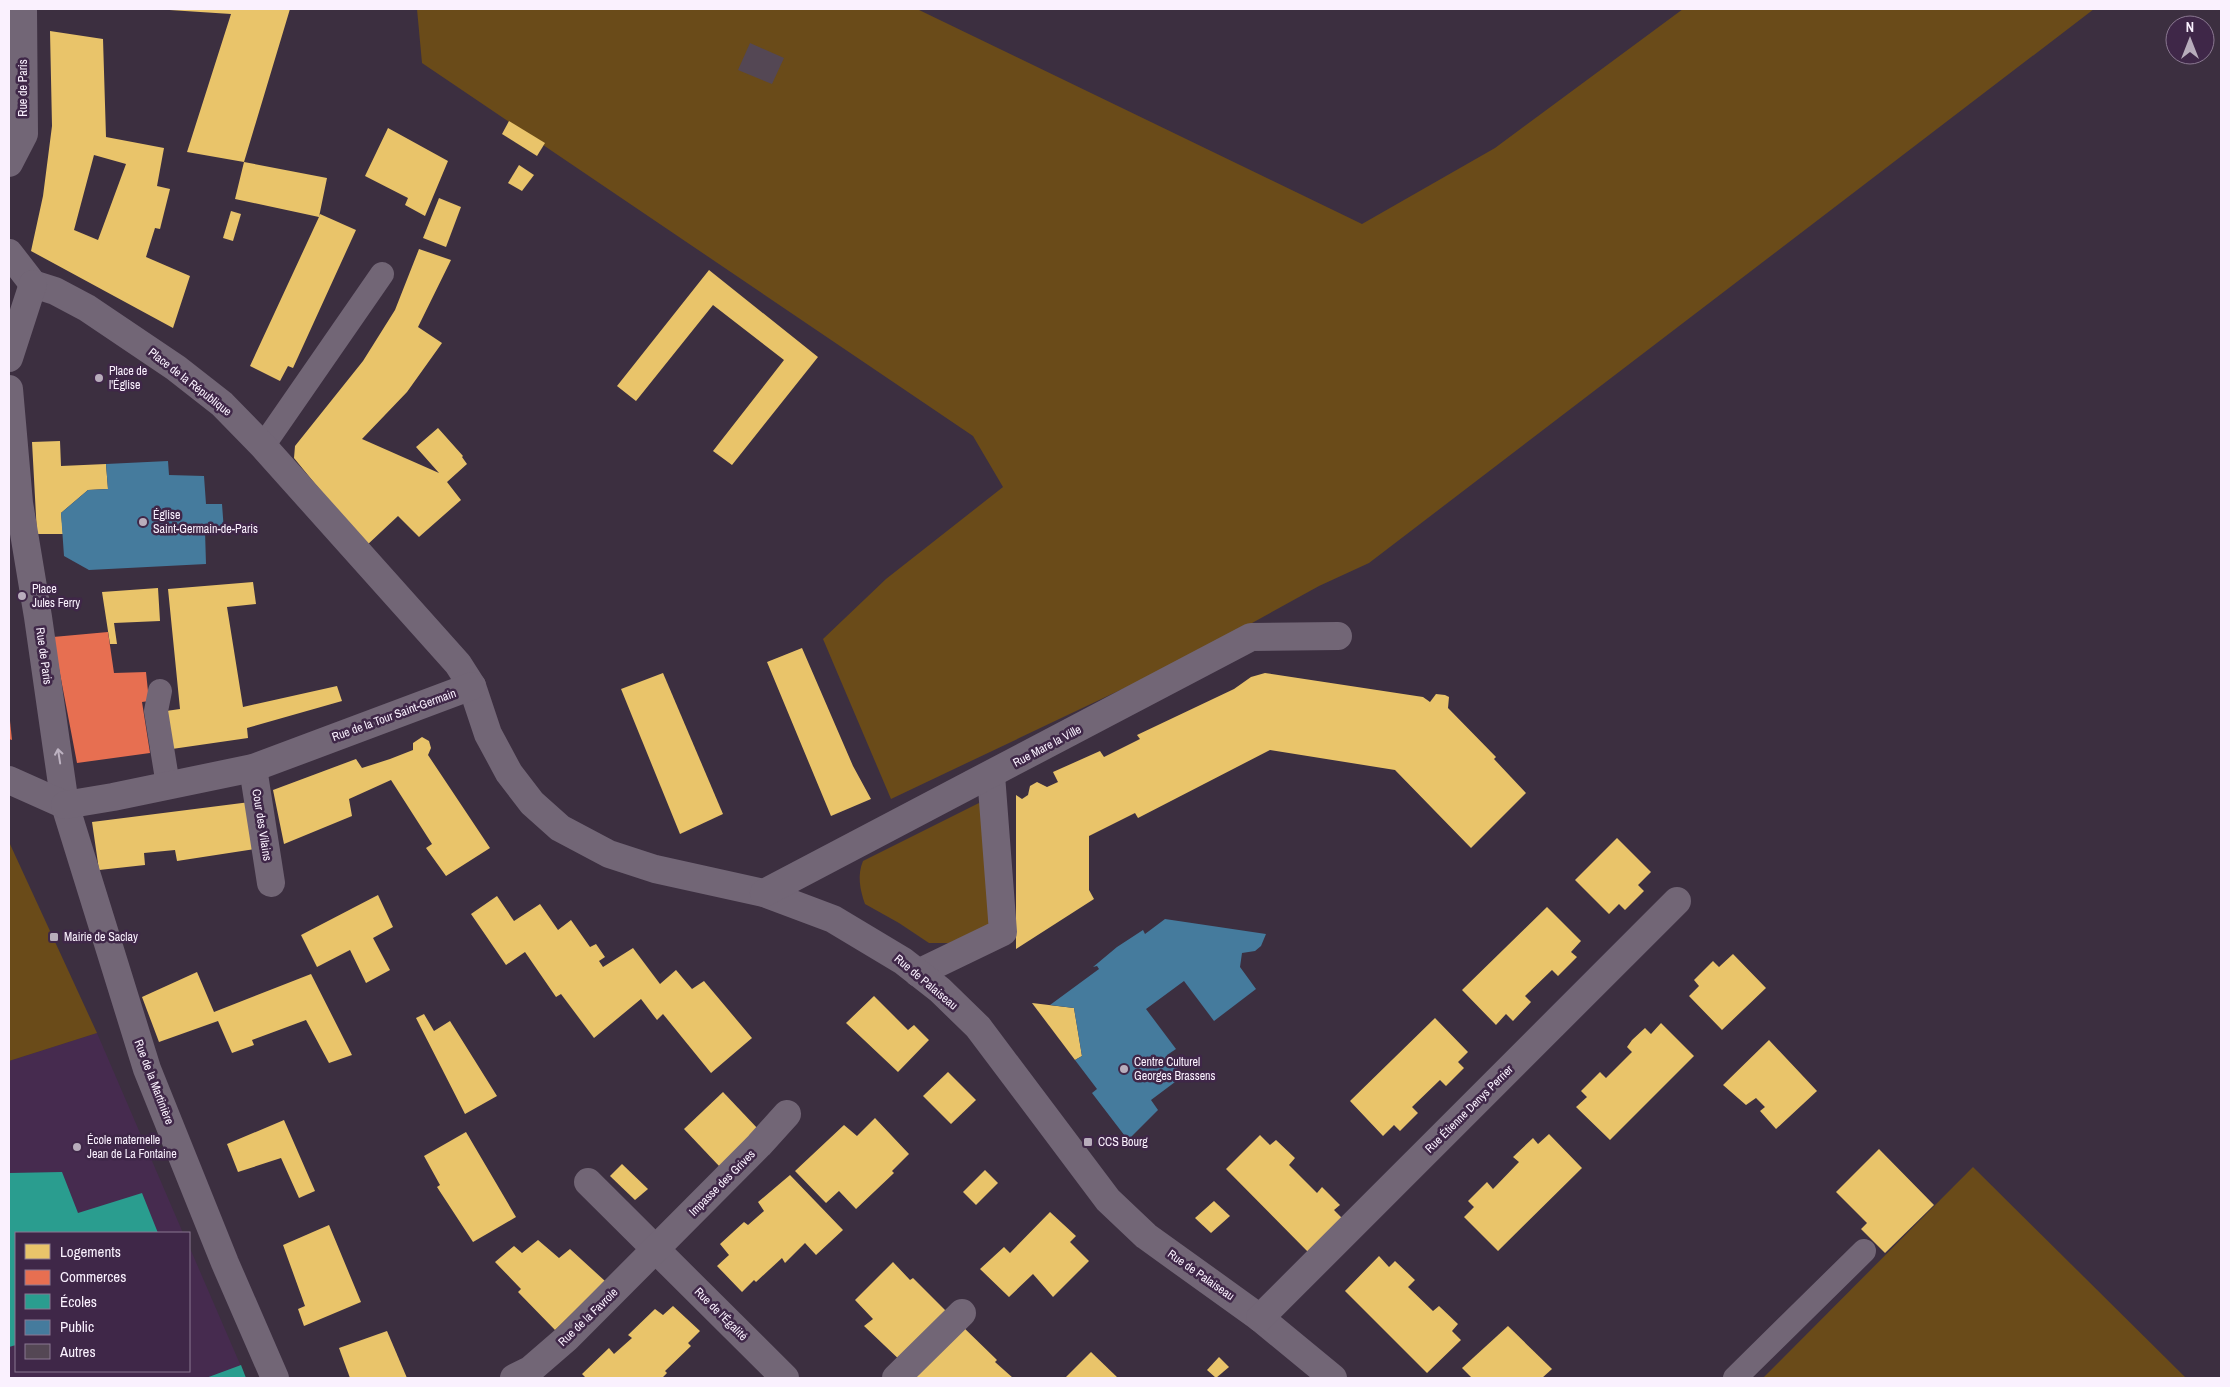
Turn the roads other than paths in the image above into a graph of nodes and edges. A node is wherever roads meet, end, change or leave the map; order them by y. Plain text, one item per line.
1 (23, 9) edge
2 (9, 163) edge
3 (9, 253) edge
4 (382, 274) dead end
5 (33, 284) junction
6 (9, 358) edge
7 (9, 389) edge
8 (264, 446) junction
9 (20, 576) edge
10 (1338, 636) dead end
11 (472, 686) junction
12 (160, 691) dead end
13 (252, 768) junction
14 (992, 775) junction
15 (9, 780) edge
16 (168, 785) junction
17 (65, 805) junction
18 (271, 883) dead end
19 (764, 893) junction
20 (1677, 901) dead end
21 (918, 973) junction
22 (787, 1114) dead end
23 (588, 1182) dead end
24 (656, 1250) junction
25 (1864, 1251) dead end
26 (962, 1313) dead end
27 (1260, 1318) junction
28 (275, 1378) edge
29 (514, 1378) edge
30 (785, 1378) edge
31 (896, 1378) edge
32 (1333, 1378) edge
33 (1734, 1378) edge

1 - 2 street, Rue de Paris
3 - 5 street
4 - 8 lane
5 - 6 street
5 - 8 street, Place de la République
7 - 9 street, Rue de Paris
8 - 11 street, Rue de la Tour Saint-Germain
17 -> 9 street, Rue de Paris
10 - 14 street, Rue Mare la Ville
11 - 13 street, Rue de la Tour Saint-Germain
11 - 19 street, Rue de Palaiseau
12 - 16 lane
13 - 16 street, Rue de la Tour Saint-Germain
13 - 18 street, Cour des Vilains
14 - 19 street, Rue Mare la Ville
14 - 21 street
15 - 17 street
16 - 17 street, Rue de la Tour Saint-Germain
17 - 28 street, Rue de la Martinière
19 - 21 street, Rue de Palaiseau
20 - 27 street, Rue Étienne Denys Perrier
21 - 27 street, Rue de Palaiseau
22 - 24 street, Impasse des Grives
23 - 24 street, Rue de l'Égalité
24 - 29 street, Rue de la Favrole
24 - 30 street, Rue de l'Égalité
25 - 33 lane
26 - 31 street
27 - 32 street, Rue de Palaiseau

